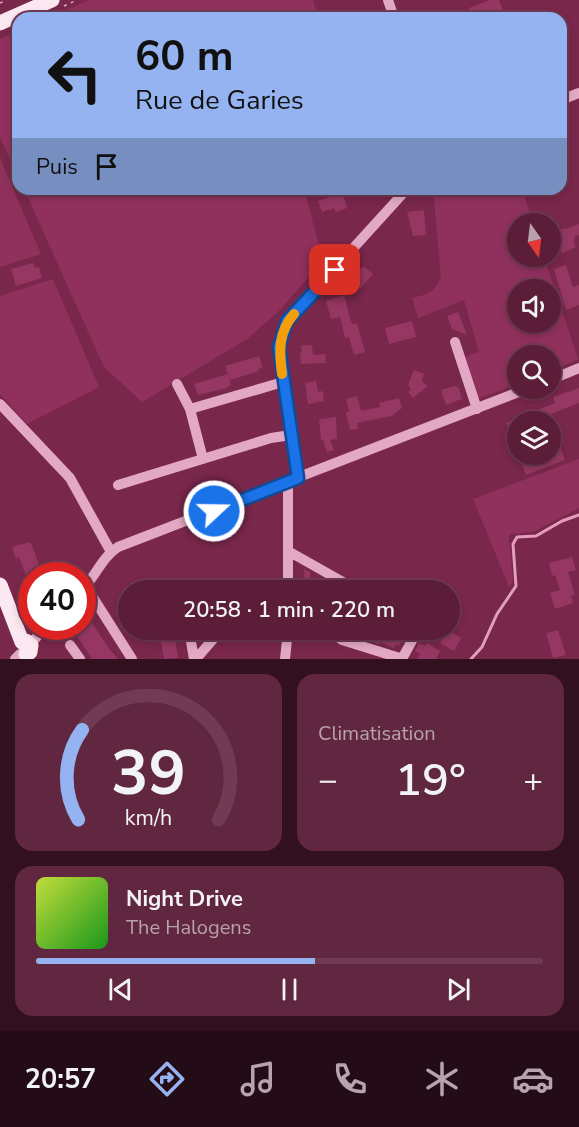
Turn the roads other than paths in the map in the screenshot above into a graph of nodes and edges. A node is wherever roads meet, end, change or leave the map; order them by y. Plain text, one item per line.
1 (29, 0) edge
2 (52, 0) edge
3 (25, 12) edge
4 (0, 13) edge
5 (402, 195) edge
6 (455, 342) dead end
7 (579, 368) edge
8 (561, 375) edge
9 (283, 382) junction
10 (177, 384) dead end
11 (507, 397) edge
12 (0, 404) edge
13 (189, 409) junction
14 (477, 409) junction
15 (291, 435) junction
16 (203, 459) junction
17 (293, 481) junction
18 (117, 484) dead end
19 (288, 551) junction
20 (111, 552) junction
21 (96, 572) edge
22 (288, 580) edge
23 (339, 580) edge
24 (0, 585) edge
25 (96, 602) edge
26 (35, 640) edge
27 (191, 640) edge
28 (212, 640) edge
29 (287, 640) edge
30 (342, 640) edge
31 (412, 640) edge
32 (70, 645) dead end
33 (24, 652) edge
34 (80, 659) edge
35 (132, 659) edge
36 (195, 659) edge
37 (285, 659) edge
38 (402, 659) edge

1 - 4 main road
2 - 3 main road
5 - 9 street
6 - 14 street
7 - 8 street
9 - 13 street
9 - 15 street
10 - 13 street
11 - 14 street
12 - 20 street
13 - 16 street
14 - 17 street
15 - 16 street
15 - 17 street
16 - 18 street
17 - 19 street
17 - 20 street
19 - 22 street
19 - 23 street
20 - 21 street
24 - 33 main road
25 - 35 street
26 - 33 street
27 - 36 street
28 - 36 street
29 - 37 street
30 - 38 street
31 - 38 street
32 - 34 street

